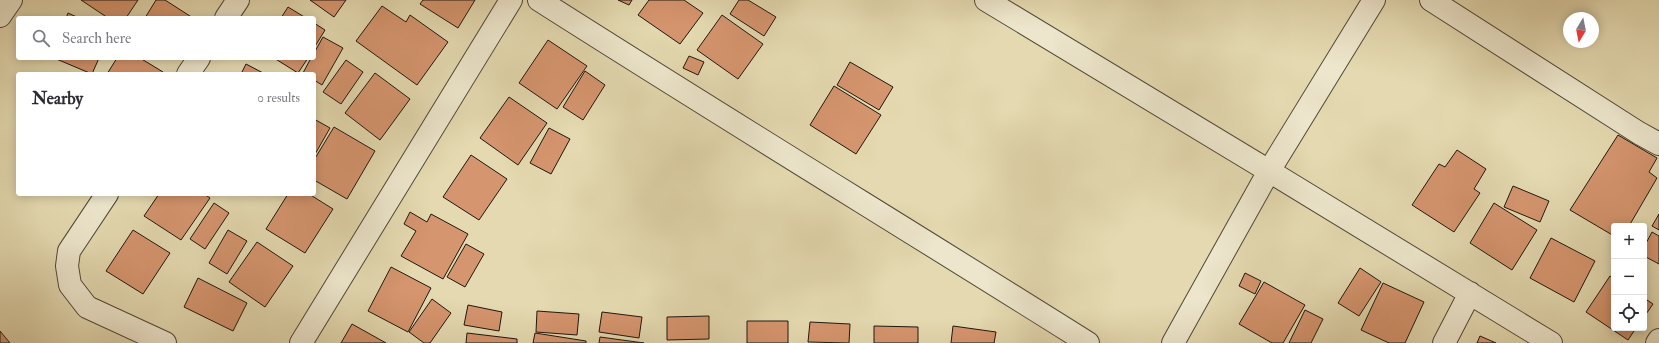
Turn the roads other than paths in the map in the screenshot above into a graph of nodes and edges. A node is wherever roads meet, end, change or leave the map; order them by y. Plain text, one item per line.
1 (11, 0) edge
2 (238, 0) edge
3 (511, 0) edge
4 (539, 0) edge
5 (986, 0) edge
6 (1374, 0) edge
7 (1431, 0) edge
8 (0, 16) edge
9 (227, 16) edge
10 (198, 60) edge
11 (189, 72) edge
12 (1659, 144) edge
13 (1270, 171) junction
14 (106, 196) edge
15 (1470, 293) junction
16 (1659, 340) edge
17 (165, 343) edge
18 (301, 343) edge
19 (1088, 343) edge
20 (1173, 343) edge
21 (1444, 343) edge
22 (1551, 343) edge
23 (1657, 343) edge

1 - 8 street
2 - 9 street
3 - 18 street
4 - 19 street
5 - 13 street
6 - 13 street
7 - 12 street
10 - 11 street
13 - 15 street
13 - 20 street
14 - 17 street
15 - 21 street
15 - 22 street
16 - 23 street

